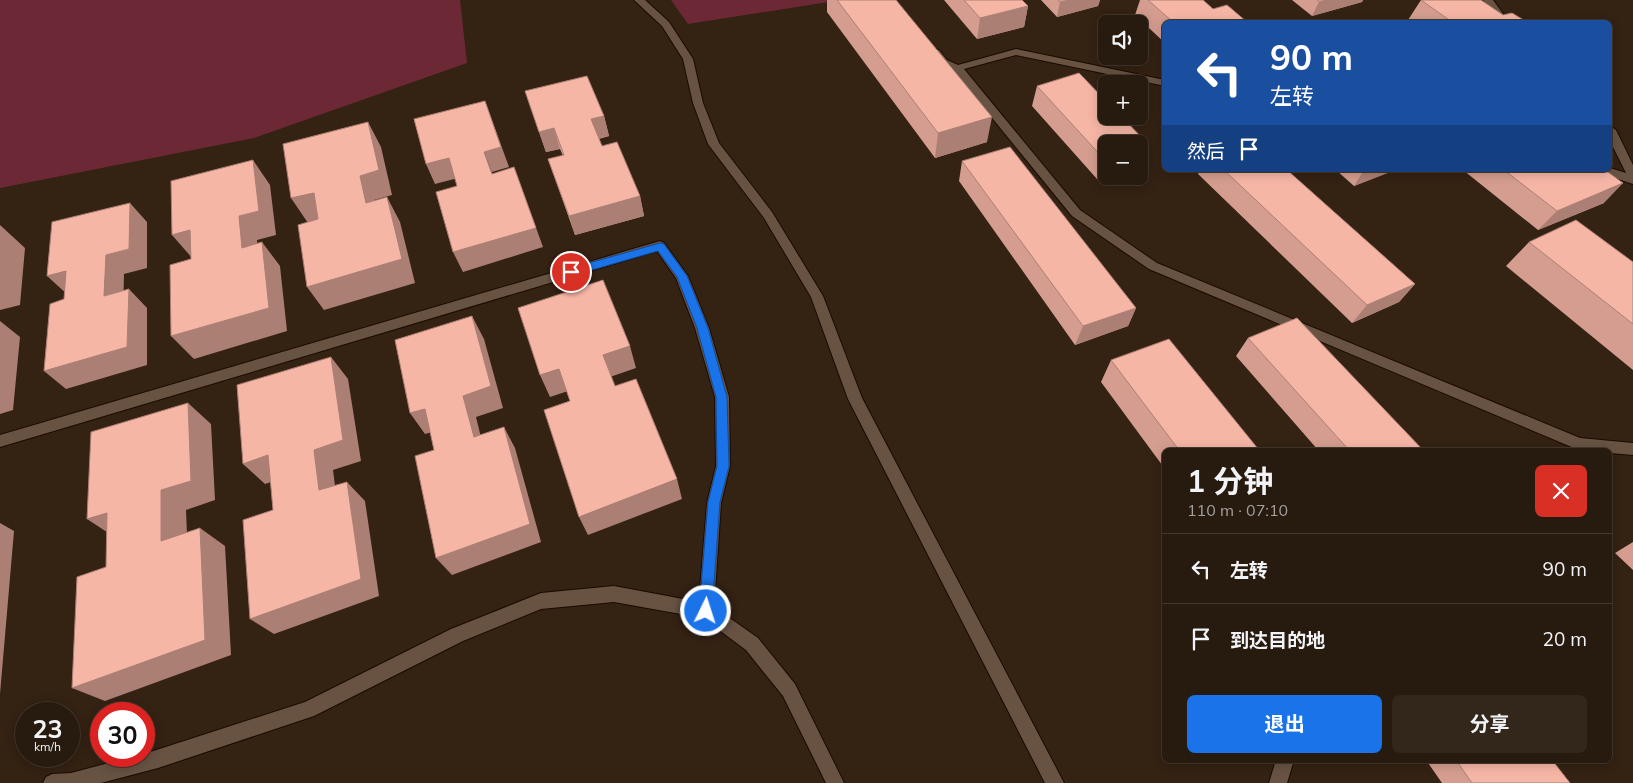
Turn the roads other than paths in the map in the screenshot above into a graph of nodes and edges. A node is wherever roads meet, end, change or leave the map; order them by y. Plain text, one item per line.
1 (639, 0) edge
2 (1488, 0) edge
3 (1503, 20) edge
4 (926, 42) edge
5 (957, 68) junction
6 (1162, 82) edge
7 (1612, 134) edge
8 (1610, 172) edge
9 (1633, 176) edge
10 (1633, 180) edge
11 (0, 441) edge
12 (1579, 447) edge
13 (1606, 448) edge
14 (1612, 448) edge
15 (1633, 449) edge
16 (706, 611) junction
17 (1284, 763) edge
18 (52, 783) edge
19 (835, 783) edge
20 (1055, 783) edge
21 (1278, 783) edge

1 - 20 street
2 - 3 street
4 - 5 street
5 - 6 street
5 - 12 street
7 - 9 street
8 - 10 street
11 - 16 street
12 - 13 street
14 - 15 street
16 - 18 street
16 - 19 street
17 - 21 street

